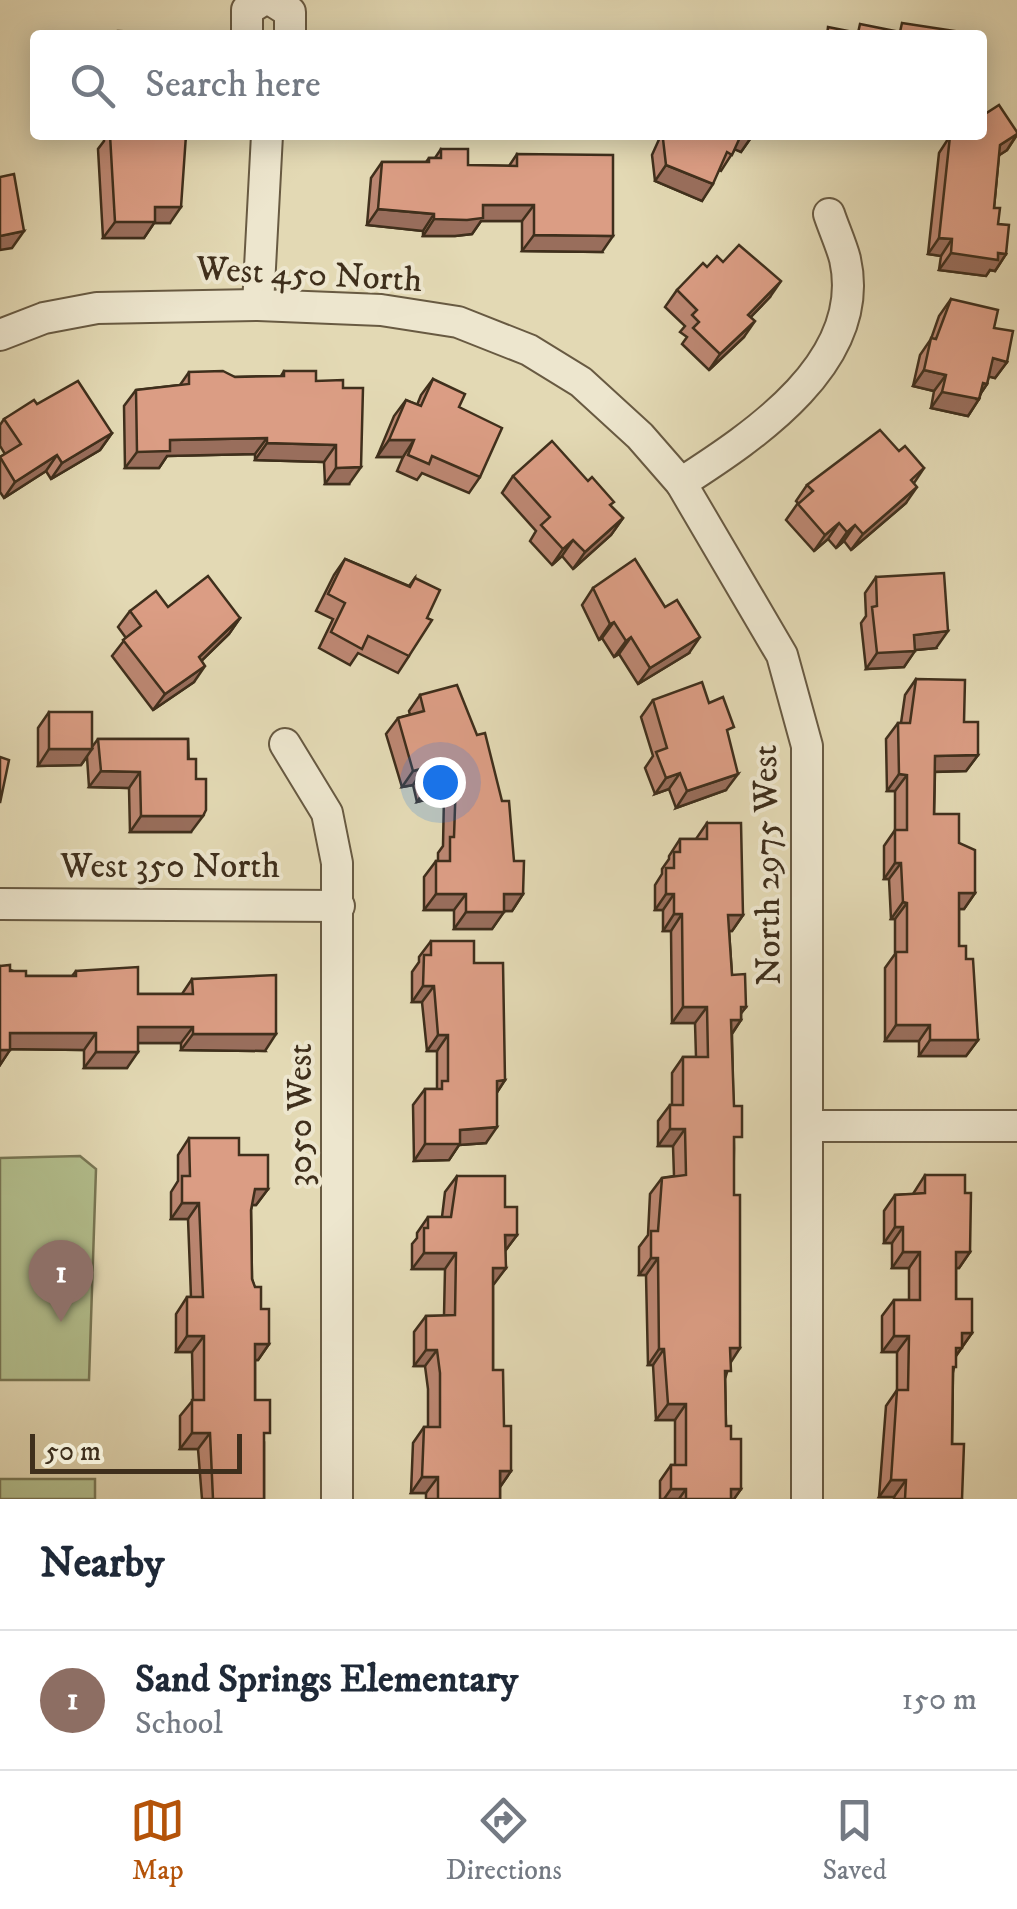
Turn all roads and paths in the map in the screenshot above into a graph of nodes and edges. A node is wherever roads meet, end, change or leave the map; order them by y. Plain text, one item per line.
1 (267, 0) edge
2 (247, 30) edge
3 (290, 30) edge
4 (267, 140) edge
5 (829, 214) dead end
6 (258, 305) junction
7 (0, 335) edge
8 (681, 483) junction
9 (286, 744) dead end
10 (0, 904) edge
11 (339, 906) junction
12 (808, 1126) junction
13 (1017, 1126) edge
14 (337, 1499) edge
15 (807, 1499) edge

1 - 2 street
1 - 3 street
4 - 6 street
5 - 8 street
6 - 7 street, West 450 North
6 - 8 street, West 450 North
8 - 12 street, North 2975 West
9 - 11 street, 3050 West
10 - 11 street, West 350 North
11 - 14 street, 3050 West
12 - 13 street
12 - 15 street, North 2975 West

